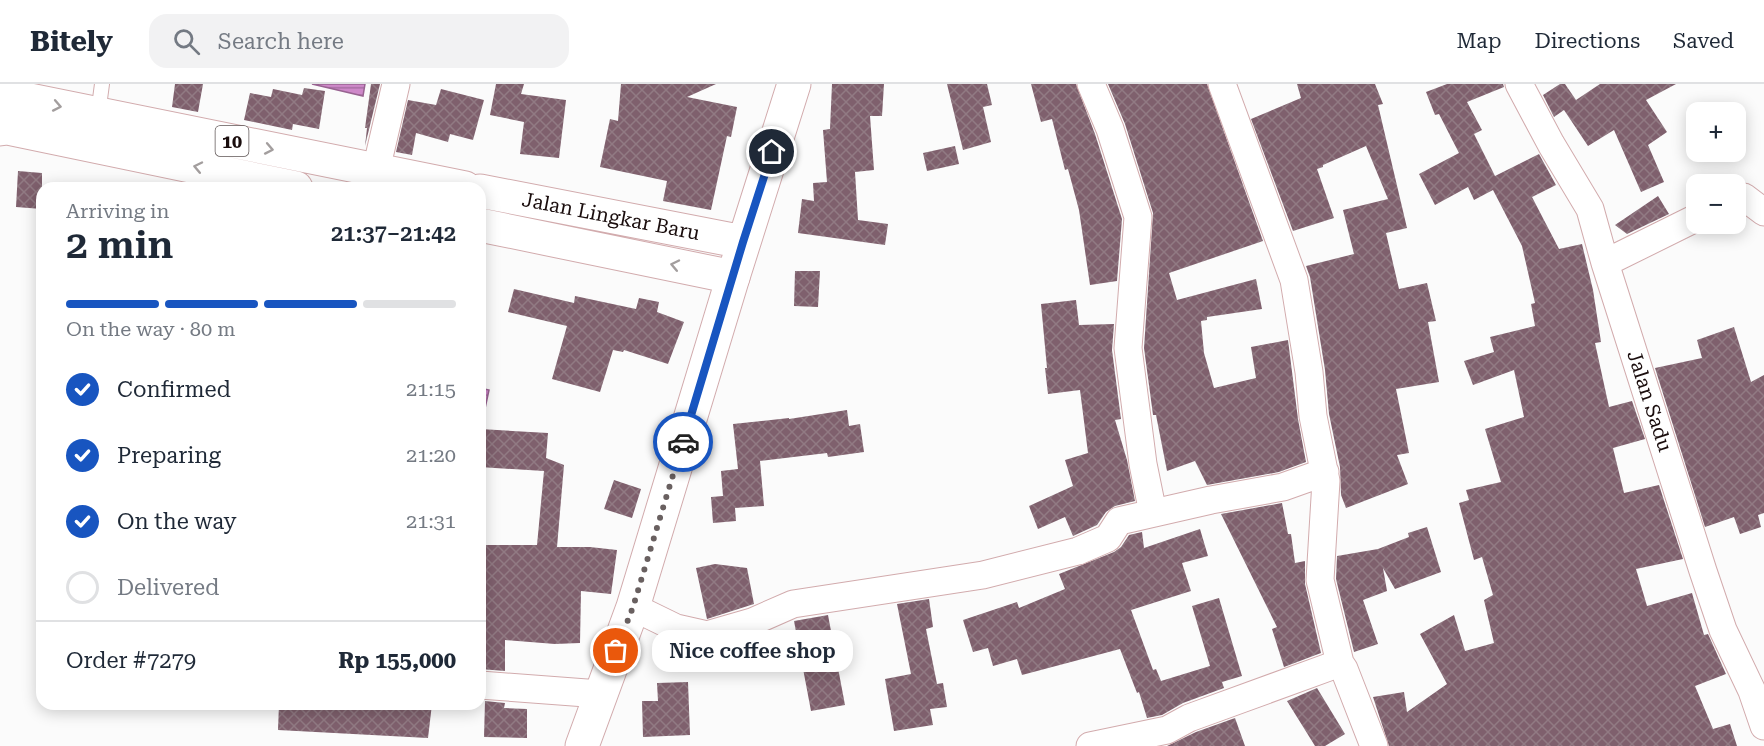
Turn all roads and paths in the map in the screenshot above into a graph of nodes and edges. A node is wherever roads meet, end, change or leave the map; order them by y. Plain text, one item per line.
1 (396, 84) edge
2 (794, 84) edge
3 (1091, 84) edge
4 (1222, 84) edge
5 (1519, 84) edge
6 (5, 96) edge
7 (100, 99) edge
8 (0, 129) edge
9 (376, 170) junction
10 (268, 182) edge
11 (435, 182) edge
12 (486, 191) edge
13 (1746, 198) edge
14 (1764, 212) edge
15 (1686, 223) edge
16 (486, 226) edge
17 (743, 242) junction
18 (1605, 263) junction
19 (733, 277) junction
20 (1325, 472) junction
21 (1153, 513) junction
22 (633, 607) junction
23 (1340, 663) junction
24 (486, 685) edge
25 (1758, 686) edge
26 (600, 694) junction
27 (1764, 726) edge
28 (582, 746) edge
29 (1090, 746) edge
30 (1374, 746) edge

1 - 9 street
2 - 17 main road
3 - 21 street
4 - 20 street
5 - 18 street, Jalan Sadu
6 -> 7 main road, 10
7 -> 9 main road, 10
10 -> 8 main road, 10
9 - 11 main road, 10
12 - 17 main road, Jalan Lingkar Baru
13 - 14 street
15 - 18 street
19 -> 16 main road, Jalan Lingkar Baru
17 - 19 main road
18 - 25 street, Jalan Sadu
19 - 22 main road
20 - 21 street
20 - 23 street
21 - 22 street
22 - 26 main road
23 - 29 street
23 - 30 street
24 - 26 street
25 - 27 street, Jalan Sadu
26 - 28 main road

